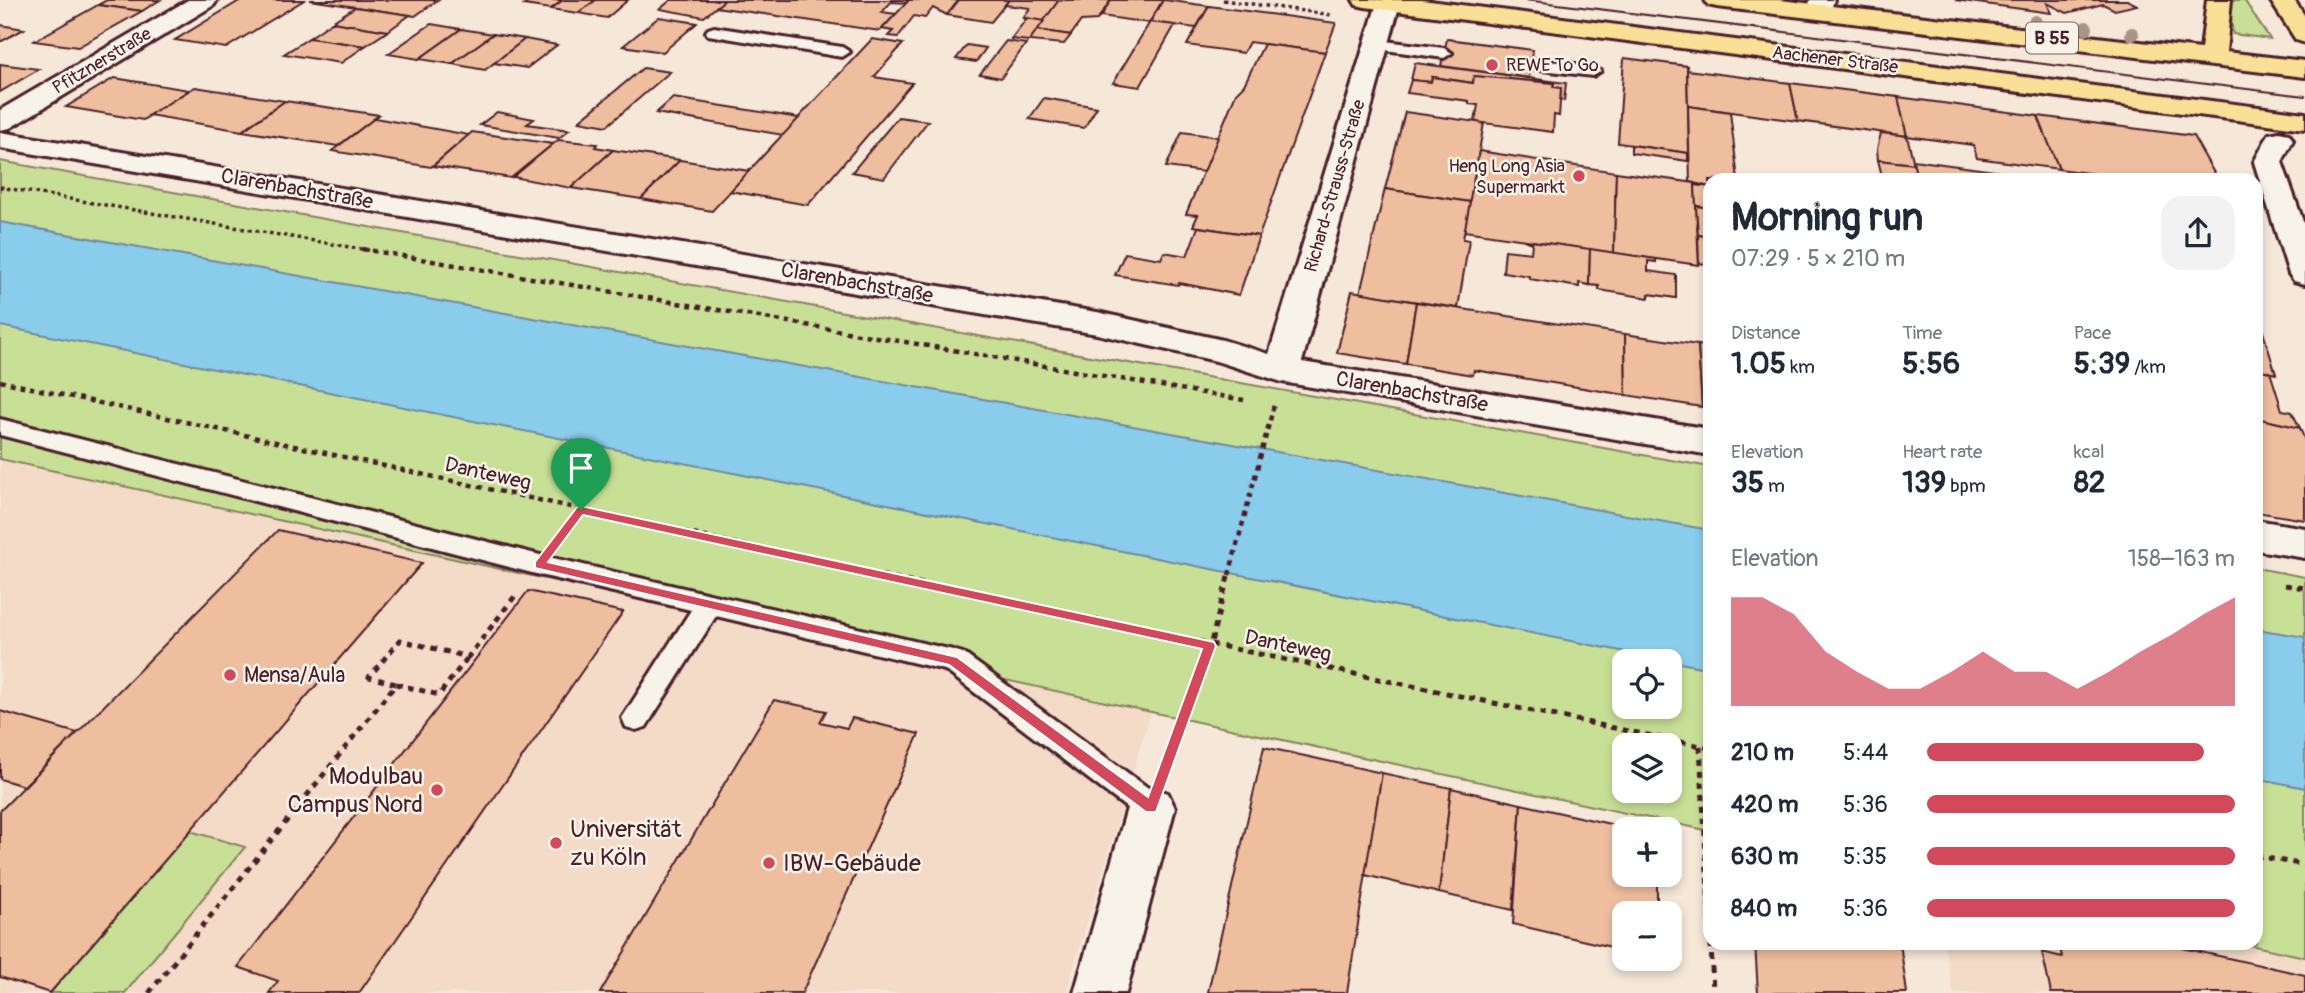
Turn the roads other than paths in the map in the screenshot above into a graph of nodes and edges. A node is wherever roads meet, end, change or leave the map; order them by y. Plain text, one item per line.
1 (205, 0) edge
2 (1717, 0) edge
3 (2219, 0) edge
4 (2282, 0) edge
5 (1377, 1) edge
6 (1821, 6) edge
7 (1890, 20) junction
8 (714, 32) dead end
9 (2305, 35) edge
10 (1685, 41) junction
11 (1376, 45) junction
12 (842, 51) dead end
13 (1444, 53) dead end
14 (2213, 57) junction
15 (1531, 64) dead end
16 (1872, 64) junction
17 (2305, 69) edge
18 (1594, 71) dead end
19 (2305, 121) edge
20 (0, 122) edge
21 (0, 140) edge
22 (2279, 140) dead end
23 (2305, 274) edge
24 (1282, 370) junction
25 (0, 427) edge
26 (1703, 441) edge
27 (2263, 535) edge
28 (2305, 543) edge
29 (710, 603) junction
30 (636, 718) dead end
31 (1151, 808) joint
32 (1100, 993) edge

1 - 20 street, Pfitznerstraße
2 - 6 main road, B 55
3 - 14 main road
4 - 9 main road
5 - 10 main road, Aachener Straße / B 55
5 - 11 street, Richard-Strauss-Straße
6 - 7 main road, B 55
6 - 10 main road
7 - 14 main road, B 55
7 - 16 main road
8 - 12 lane
10 - 16 main road, Aachener Straße / B 55
11 - 13 lane
11 - 24 street, Richard-Strauss-Straße
14 - 17 main road, B 55
15 - 18 lane
16 - 19 main road, Aachener Straße / B 55
21 - 24 street, Clarenbachstraße
22 - 23 street
24 - 26 street, Clarenbachstraße
25 - 29 lane
27 - 28 street
29 - 30 lane
29 - 31 lane
31 - 32 street

